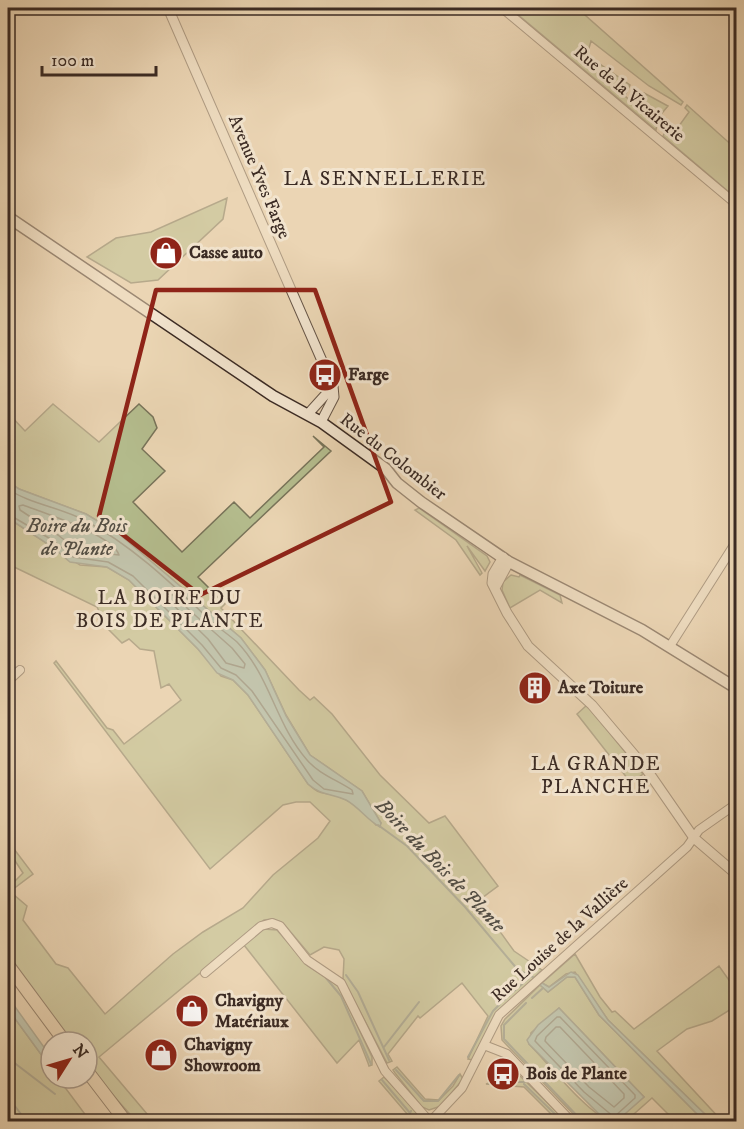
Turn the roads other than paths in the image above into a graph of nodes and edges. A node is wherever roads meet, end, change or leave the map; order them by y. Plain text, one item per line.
1 (168, 8) edge
2 (502, 8) edge
3 (736, 204) edge
4 (8, 217) edge
5 (320, 359) junction
6 (308, 414) junction
7 (321, 422) junction
8 (736, 542) edge
9 (506, 559) junction
10 (670, 646) junction
11 (20, 670) dead end
12 (8, 681) edge
13 (736, 688) edge
14 (736, 804) edge
15 (694, 838) junction
16 (736, 874) edge
17 (8, 965) edge
18 (205, 973) dead end
19 (56, 1030) edge
20 (484, 1045) junction
21 (99, 1087) edge
22 (126, 1122) edge
23 (430, 1122) edge
24 (572, 1122) edge

1 - 5 street, Avenue Yves Farge
2 - 3 street, Rue de la Vicairerie
4 - 6 main road, Rue du Colombier
5 - 6 street, Avenue Yves Farge
5 - 7 street, Avenue Yves Farge
6 - 7 main road, Rue du Colombier
7 - 9 main road, Rue du Colombier
8 - 10 street
9 - 10 main road, Rue du Colombier
9 - 15 street
10 - 13 main road, Rue du Colombier
11 - 12 street
14 - 15 street, Rue Louise de la Vallière
15 - 16 street
15 - 20 street, Rue Louise de la Vallière
17 - 19 main road
18 - 23 street
20 - 23 street, Rue Louise de la Vallière
20 - 24 street
21 - 22 main road

